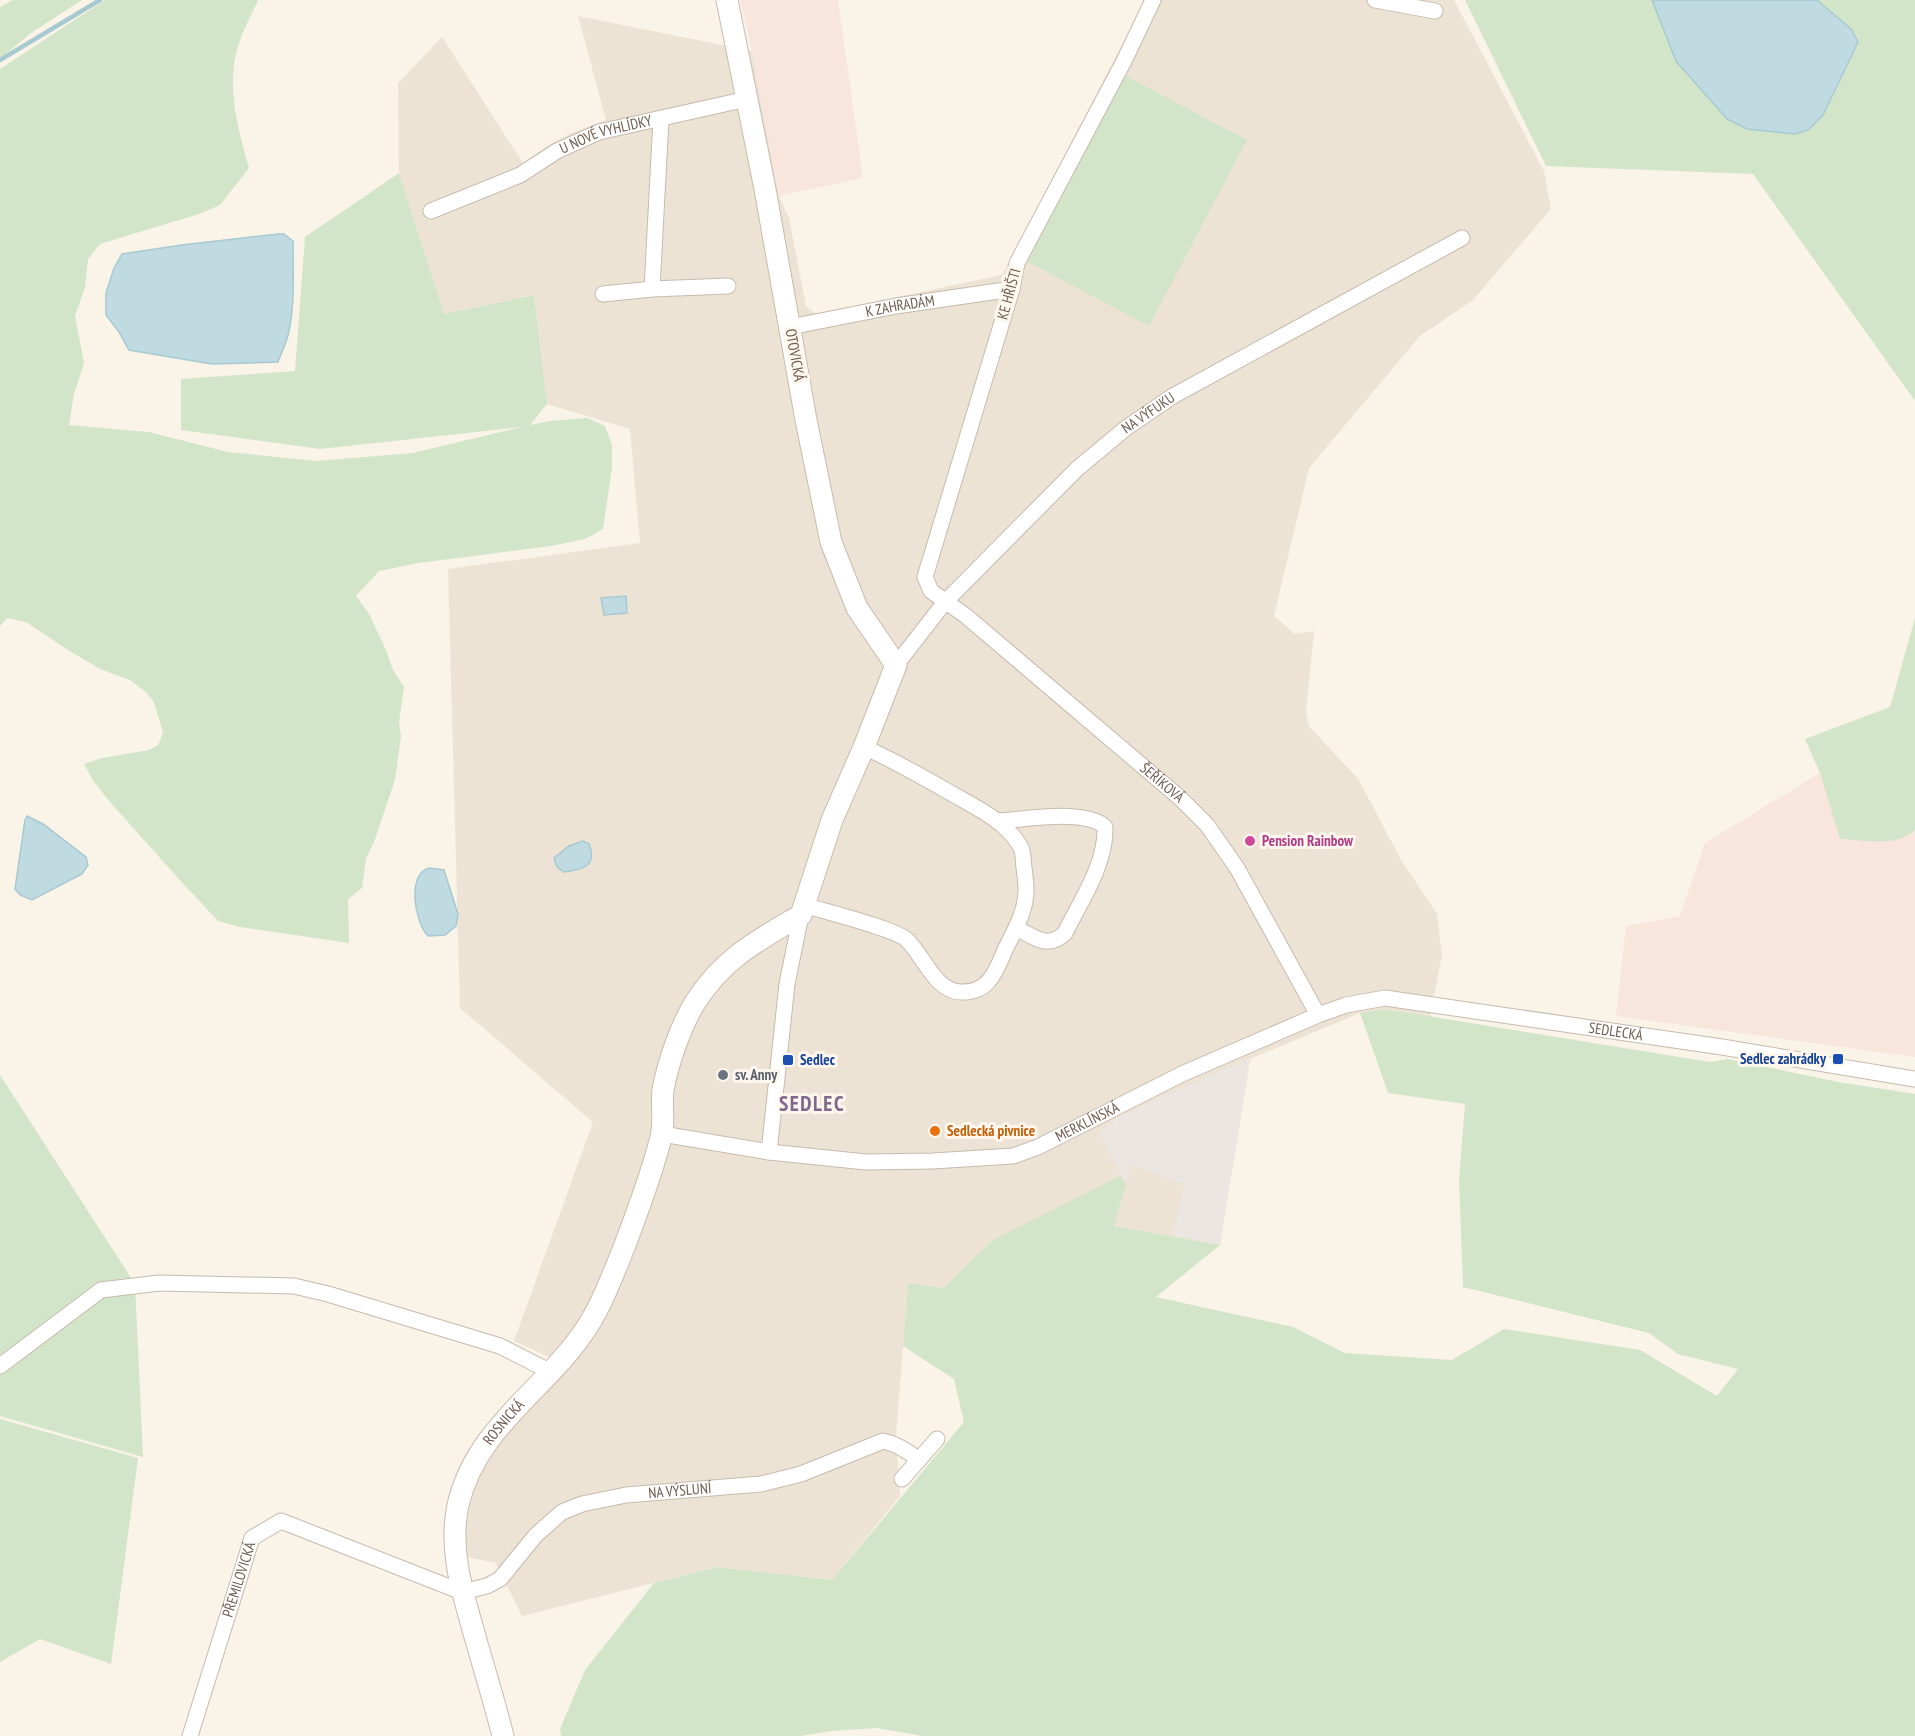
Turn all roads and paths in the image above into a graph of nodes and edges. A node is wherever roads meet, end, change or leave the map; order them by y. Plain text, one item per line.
1 (727, 0) edge
2 (1153, 0) edge
3 (1375, 0) edge
4 (1435, 11) dead end
5 (747, 99) junction
6 (660, 119) junction
7 (431, 211) dead end
8 (1462, 238) dead end
9 (728, 286) dead end
10 (652, 289) junction
11 (1012, 289) junction
12 (603, 294) dead end
13 (790, 327) junction
14 (945, 602) junction
15 (896, 665) junction
16 (864, 747) junction
17 (997, 821) junction
18 (803, 910) junction
19 (1016, 928) junction
20 (1318, 1015) junction
21 (1915, 1079) edge
22 (662, 1134) junction
23 (769, 1152) junction
24 (0, 1366) edge
25 (551, 1372) junction
26 (937, 1439) dead end
27 (919, 1460) junction
28 (902, 1479) dead end
29 (462, 1592) junction
30 (190, 1736) edge
31 (503, 1736) edge

1 - 5 street, OTOVICKÁ
2 - 11 street, KE HŘIŠTI
3 - 4 street
5 - 6 street
5 - 13 street, OTOVICKÁ
6 - 7 street, U NOVÉ VYHLÍDKY
6 - 10 street, U NOVÉ VYHLÍDKY
8 - 14 street, NA VÝFUKU
9 - 10 street
10 - 12 street
11 - 13 street, K ZAHRADÁM
11 - 14 street, KE HŘIŠTI
13 - 15 street, OTOVICKÁ
14 - 15 street, NA VÝFUKU
14 - 20 street, ŠEŘÍKOVÁ
15 - 16 street
16 - 17 street
16 - 18 street
17 - 19 street
17 - 19 street
18 - 19 street
18 - 22 street
18 - 23 street
20 - 21 street, SEDLECKÁ
20 - 23 street, MERKLÍNSKÁ
22 - 23 street, MERKLÍNSKÁ
22 - 25 street, ROSNICKÁ
24 - 25 street
25 - 29 street, ROSNICKÁ
26 - 27 street
27 - 28 street
27 - 29 street, NA VÝSLUNÍ
29 - 30 street, PŘEMILOVICKÁ
29 - 31 street, ROSNICKÁ

